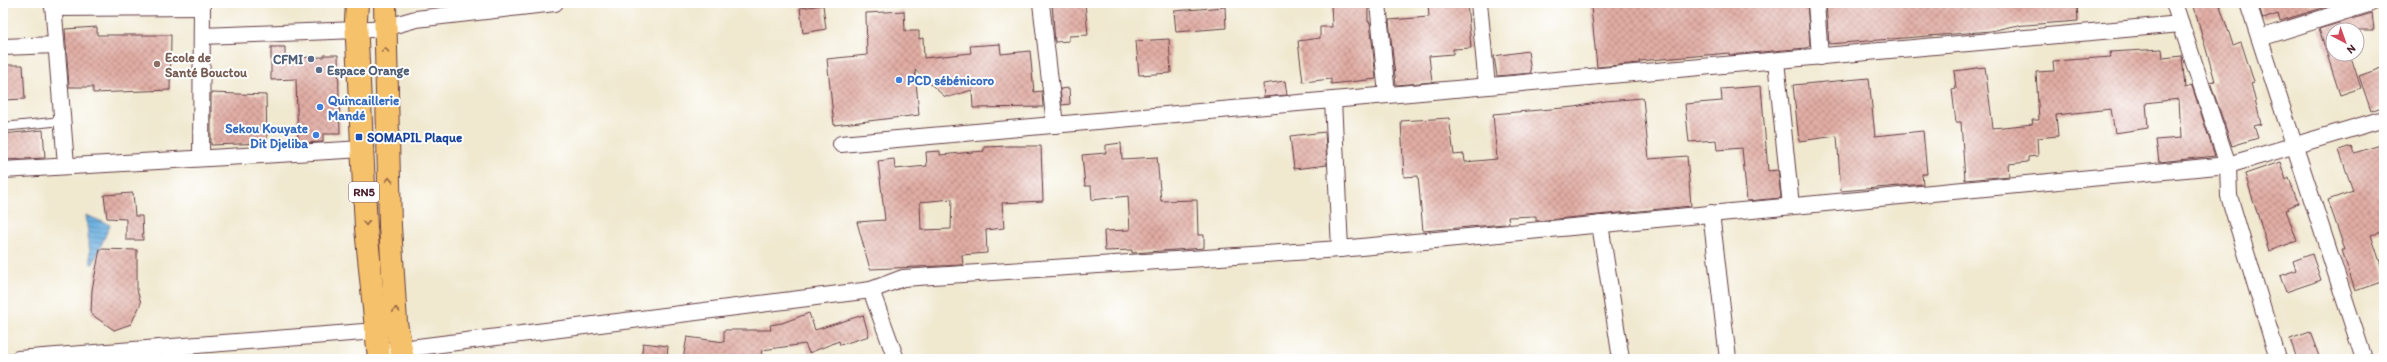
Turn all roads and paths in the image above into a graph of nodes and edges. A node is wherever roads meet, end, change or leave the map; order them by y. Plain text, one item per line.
1 (357, 3) edge
2 (385, 3) edge
3 (555, 3) edge
4 (1041, 3) edge
5 (1378, 3) edge
6 (1479, 3) edge
7 (1816, 3) edge
8 (2174, 3) edge
9 (2248, 3) edge
10 (2371, 3) edge
11 (202, 5) edge
12 (53, 6) edge
13 (2181, 24) junction
14 (384, 28) junction
15 (357, 30) junction
16 (202, 36) junction
17 (2260, 38) junction
18 (56, 45) junction
19 (3, 47) edge
20 (1820, 57) junction
21 (1776, 61) junction
22 (1487, 86) junction
23 (1387, 95) junction
24 (1333, 100) junction
25 (2384, 119) edge
26 (62, 121) junction
27 (1055, 125) junction
28 (3, 127) edge
29 (841, 144) dead end
30 (2295, 145) junction
31 (363, 149) junction
32 (201, 158) junction
33 (66, 165) junction
34 (2228, 165) junction
35 (3, 170) edge
36 (1791, 206) junction
37 (1711, 213) junction
38 (1600, 224) junction
39 (1340, 249) junction
40 (871, 290) junction
41 (376, 331) junction
42 (403, 354) edge
43 (379, 356) edge
44 (18, 359) edge
45 (896, 359) edge
46 (1621, 359) edge
47 (1728, 359) edge
48 (2278, 359) edge
49 (2364, 359) edge

1 - 15 highway, RN5
2 - 14 highway, RN5
3 - 14 street
4 - 27 street
5 - 23 street
6 - 22 street
7 - 20 street
8 - 13 street
9 - 17 street
10 - 17 street
11 - 12 street
11 - 16 street
12 - 18 street
13 - 20 street
13 - 34 street
14 - 15 street
42 -> 14 highway, RN5
15 - 16 street
15 - 31 highway, RN5
16 - 32 street
17 - 30 street
18 - 19 street
18 - 26 street
20 - 21 street
21 - 22 street
21 - 36 street
22 - 23 street
23 - 24 street
24 - 27 street
24 - 39 street
25 - 30 street
26 - 28 lane
26 - 33 street
27 - 29 street
30 - 34 street
30 - 49 street
31 - 32 street
31 -> 41 highway, RN5
32 - 33 street
33 - 35 street
34 - 36 street
34 - 48 street
36 - 37 street
37 - 38 street
37 - 47 street
38 - 39 street
38 - 46 street
39 - 40 street
40 - 42 street
40 - 45 street
41 - 43 highway, RN5
41 - 44 street
42 - 43 street

